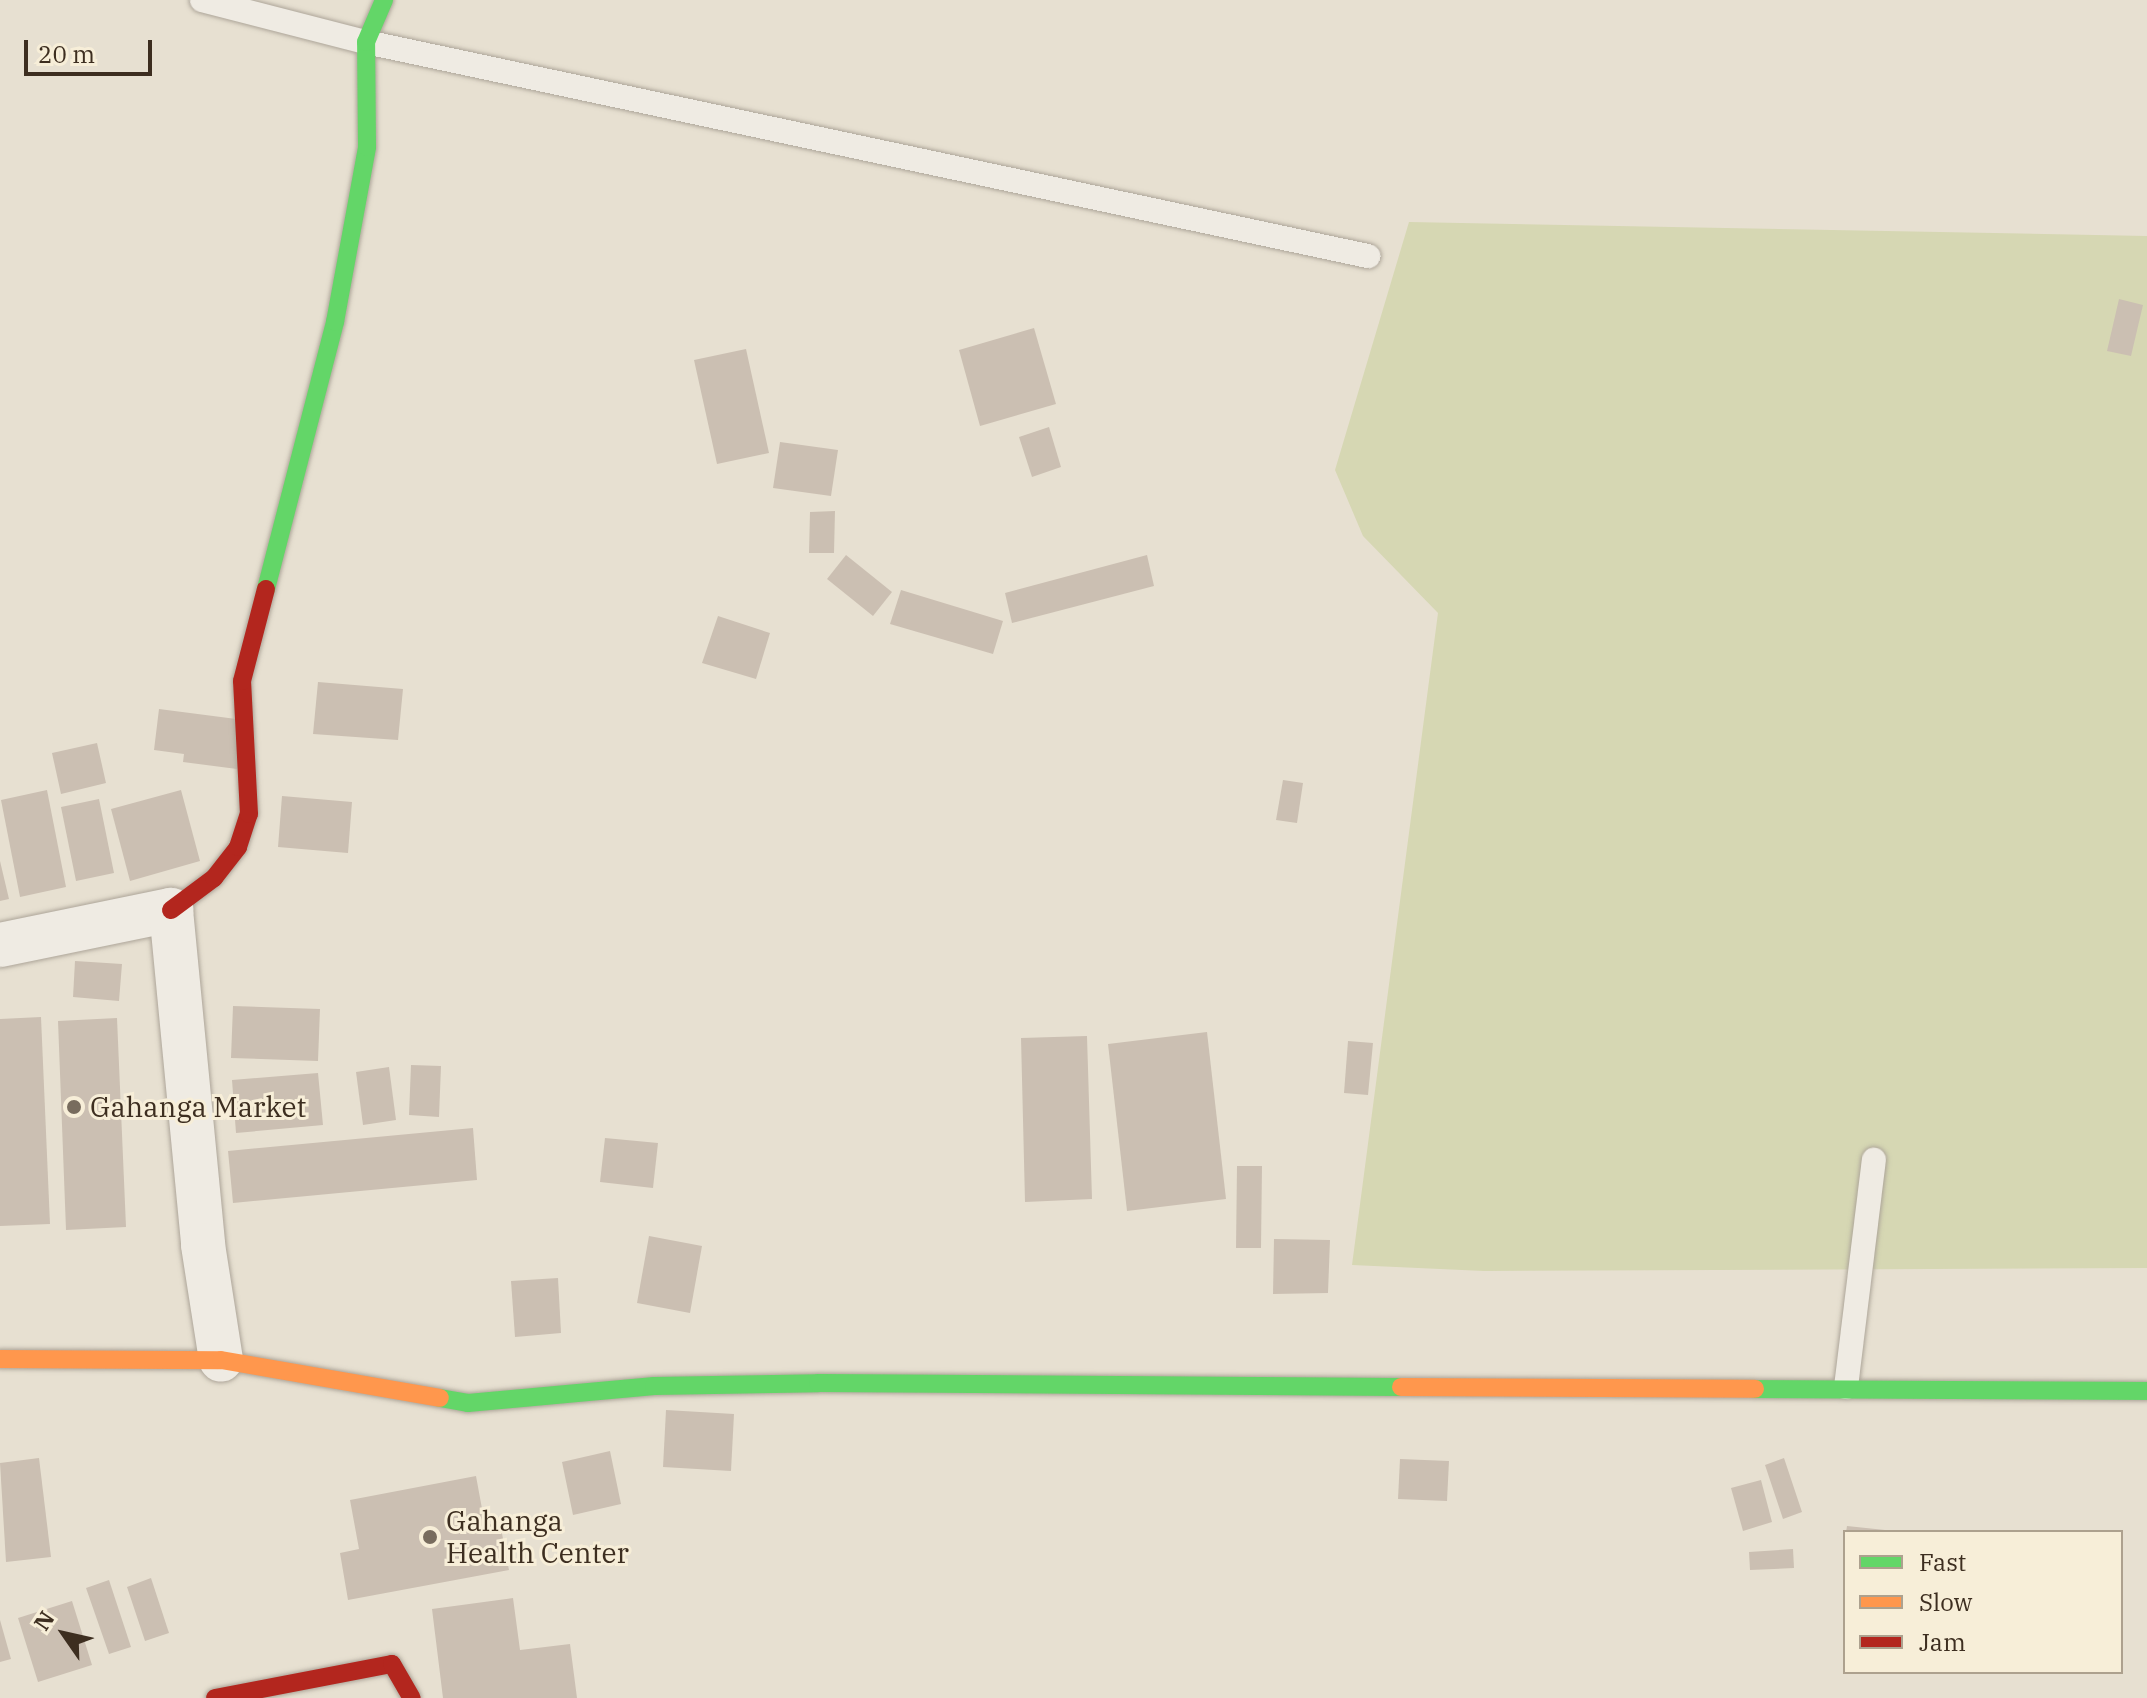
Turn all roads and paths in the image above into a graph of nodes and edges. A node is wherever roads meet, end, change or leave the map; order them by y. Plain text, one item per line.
1 (202, 0) edge
2 (384, 0) edge
3 (366, 42) junction
4 (1368, 256) dead end
5 (171, 910) junction
6 (0, 945) edge
7 (1874, 1160) dead end
8 (0, 1359) edge
9 (221, 1360) junction
10 (1846, 1387) junction
11 (2147, 1391) edge
12 (218, 1698) edge
13 (412, 1698) edge

1 - 3 lane
2 - 3 street
3 - 4 lane
3 - 5 street
5 - 6 street
5 - 9 street
7 - 10 lane
8 - 9 street
9 - 10 street
10 - 11 street
12 - 13 street

